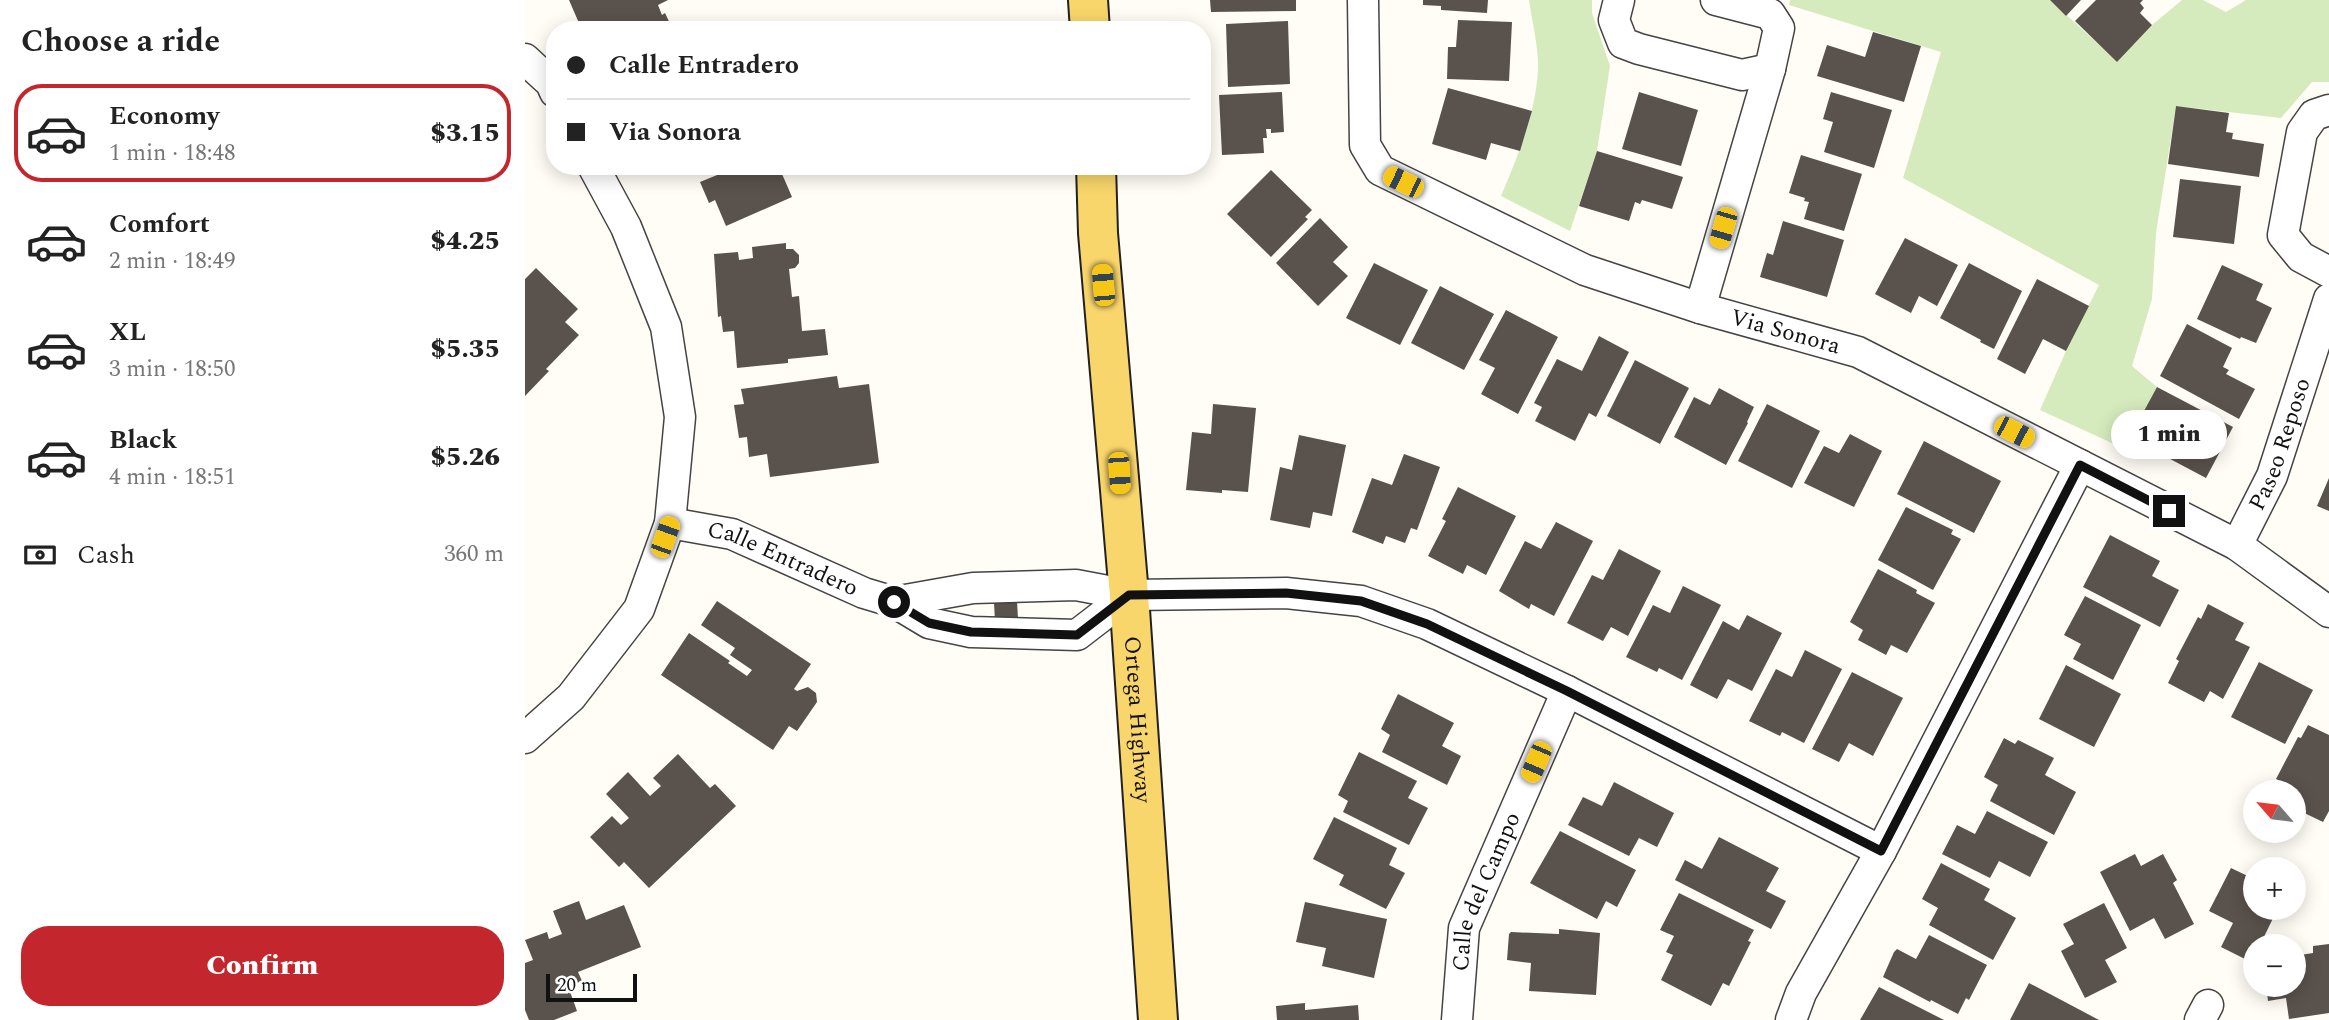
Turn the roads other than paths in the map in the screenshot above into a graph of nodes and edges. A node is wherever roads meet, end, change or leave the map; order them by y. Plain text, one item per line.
1 (1088, 0) edge
2 (1363, 0) edge
3 (1619, 0) edge
4 (1716, 0) edge
5 (1089, 21) edge
6 (525, 59) edge
7 (1770, 69) junction
8 (546, 78) edge
9 (2329, 110) edge
10 (598, 175) edge
11 (1096, 175) edge
12 (2329, 272) edge
13 (2329, 299) edge
14 (1700, 308) junction
15 (2080, 465) junction
16 (670, 523) junction
17 (2237, 545) junction
18 (973, 588) junction
19 (1129, 595) junction
20 (894, 602) junction
21 (2329, 612) edge
22 (971, 632) junction
23 (1567, 691) junction
24 (525, 738) edge
25 (1881, 851) junction
26 (1158, 1020) edge
27 (1457, 1020) edge
28 (1791, 1020) edge

1 - 5 main road
2 - 14 street, Via Sonora
3 - 7 street
4 - 7 street
6 - 8 street
7 - 14 street
9 - 12 street
10 - 16 street
11 - 19 main road, Ortega Highway
13 - 17 street, Paseo Reposo
14 - 15 street, Via Sonora
15 - 17 street, Via Sonora
15 - 25 street
16 - 20 street, Calle Entradero
16 - 24 street
17 - 21 street, Via Sonora
18 - 19 street, Calle Entradero
18 - 20 street, Calle Entradero
18 - 22 street
19 - 22 street, Calle Entradero
19 - 23 street, Calle Entradero
19 - 26 main road, Ortega Highway
20 - 22 street, Calle Entradero
23 - 25 street, Calle Entradero
23 - 27 street, Calle del Campo
25 - 28 street

